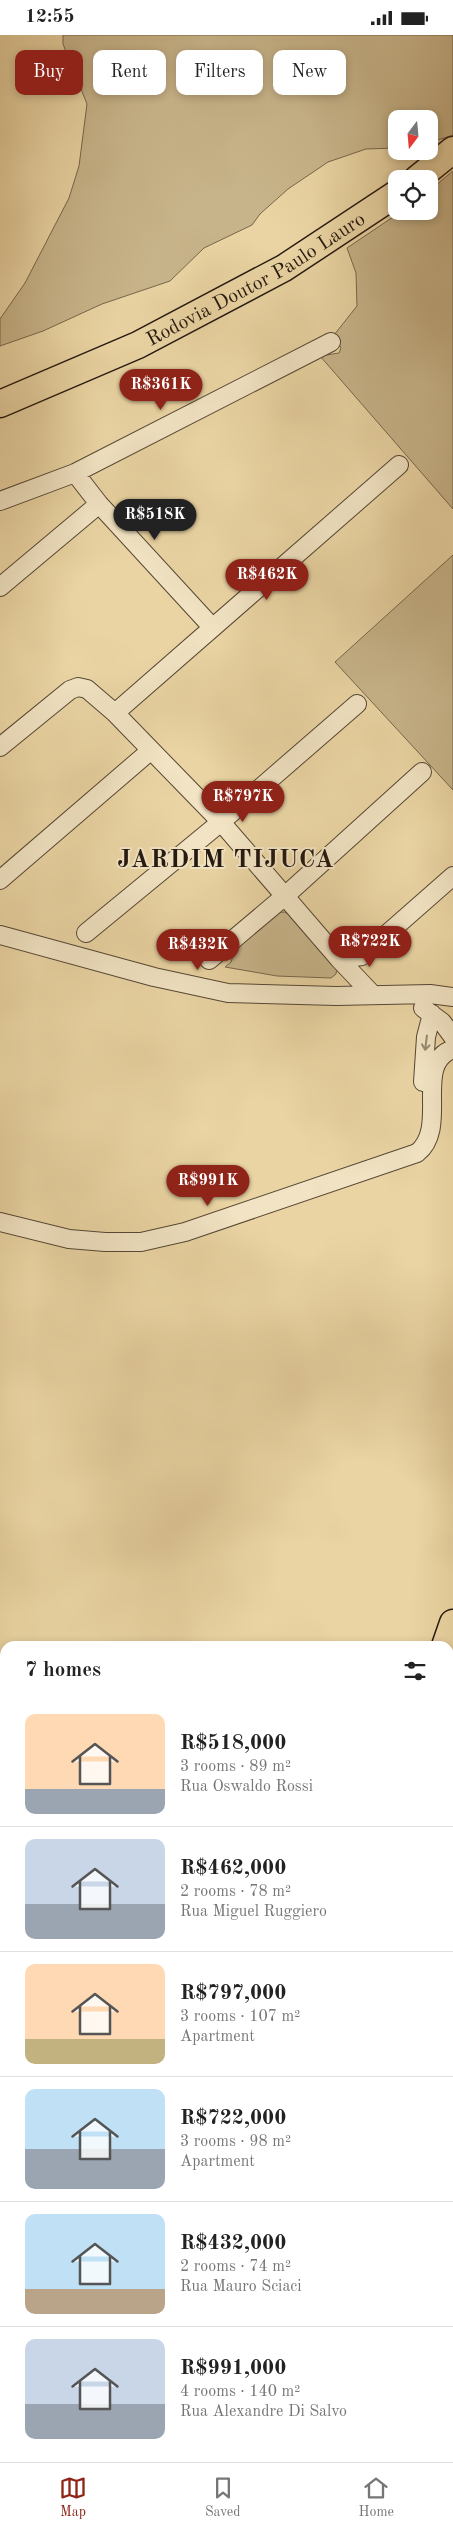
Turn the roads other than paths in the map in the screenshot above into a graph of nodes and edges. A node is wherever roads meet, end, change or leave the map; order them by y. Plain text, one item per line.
1 (453, 150) edge
2 (428, 170) edge
3 (388, 199) edge
4 (331, 342) dead end
5 (0, 404) edge
6 (399, 465) dead end
7 (75, 473) junction
8 (0, 501) edge
9 (99, 504) junction
10 (0, 587) edge
11 (212, 627) junction
12 (357, 704) dead end
13 (116, 713) junction
14 (0, 747) edge
15 (150, 751) junction
16 (422, 772) dead end
17 (221, 822) junction
18 (453, 876) edge
19 (0, 879) edge
20 (285, 896) junction
21 (86, 933) dead end
22 (0, 935) edge
23 (209, 960) dead end
24 (341, 961) junction
25 (373, 995) junction
26 (336, 996) junction
27 (398, 996) junction
28 (453, 997) edge
29 (453, 1001) edge
30 (432, 1014) junction
31 (453, 1037) edge
32 (453, 1049) edge
33 (409, 1155) junction
34 (0, 1223) edge
35 (453, 1623) edge
36 (447, 1641) edge

1 - 2 highway
3 - 5 highway, Rodovia Doutor Paulo Lauro
4 - 7 street
6 - 11 street
7 - 8 street
7 - 9 street
9 - 10 street
9 - 11 street
11 - 13 street
12 - 17 street
13 - 14 street
13 - 15 street
15 - 17 street
15 - 19 street
16 - 20 street
17 - 20 street
17 - 21 street
18 - 24 street
20 - 23 street
20 - 24 street
22 - 26 street
24 - 25 street
24 - 26 street
25 - 26 street
25 - 27 street
27 - 28 street
27 - 30 street
29 - 30 street
30 - 31 street
30 -> 33 street
32 - 33 street
33 - 34 street
35 - 36 highway

